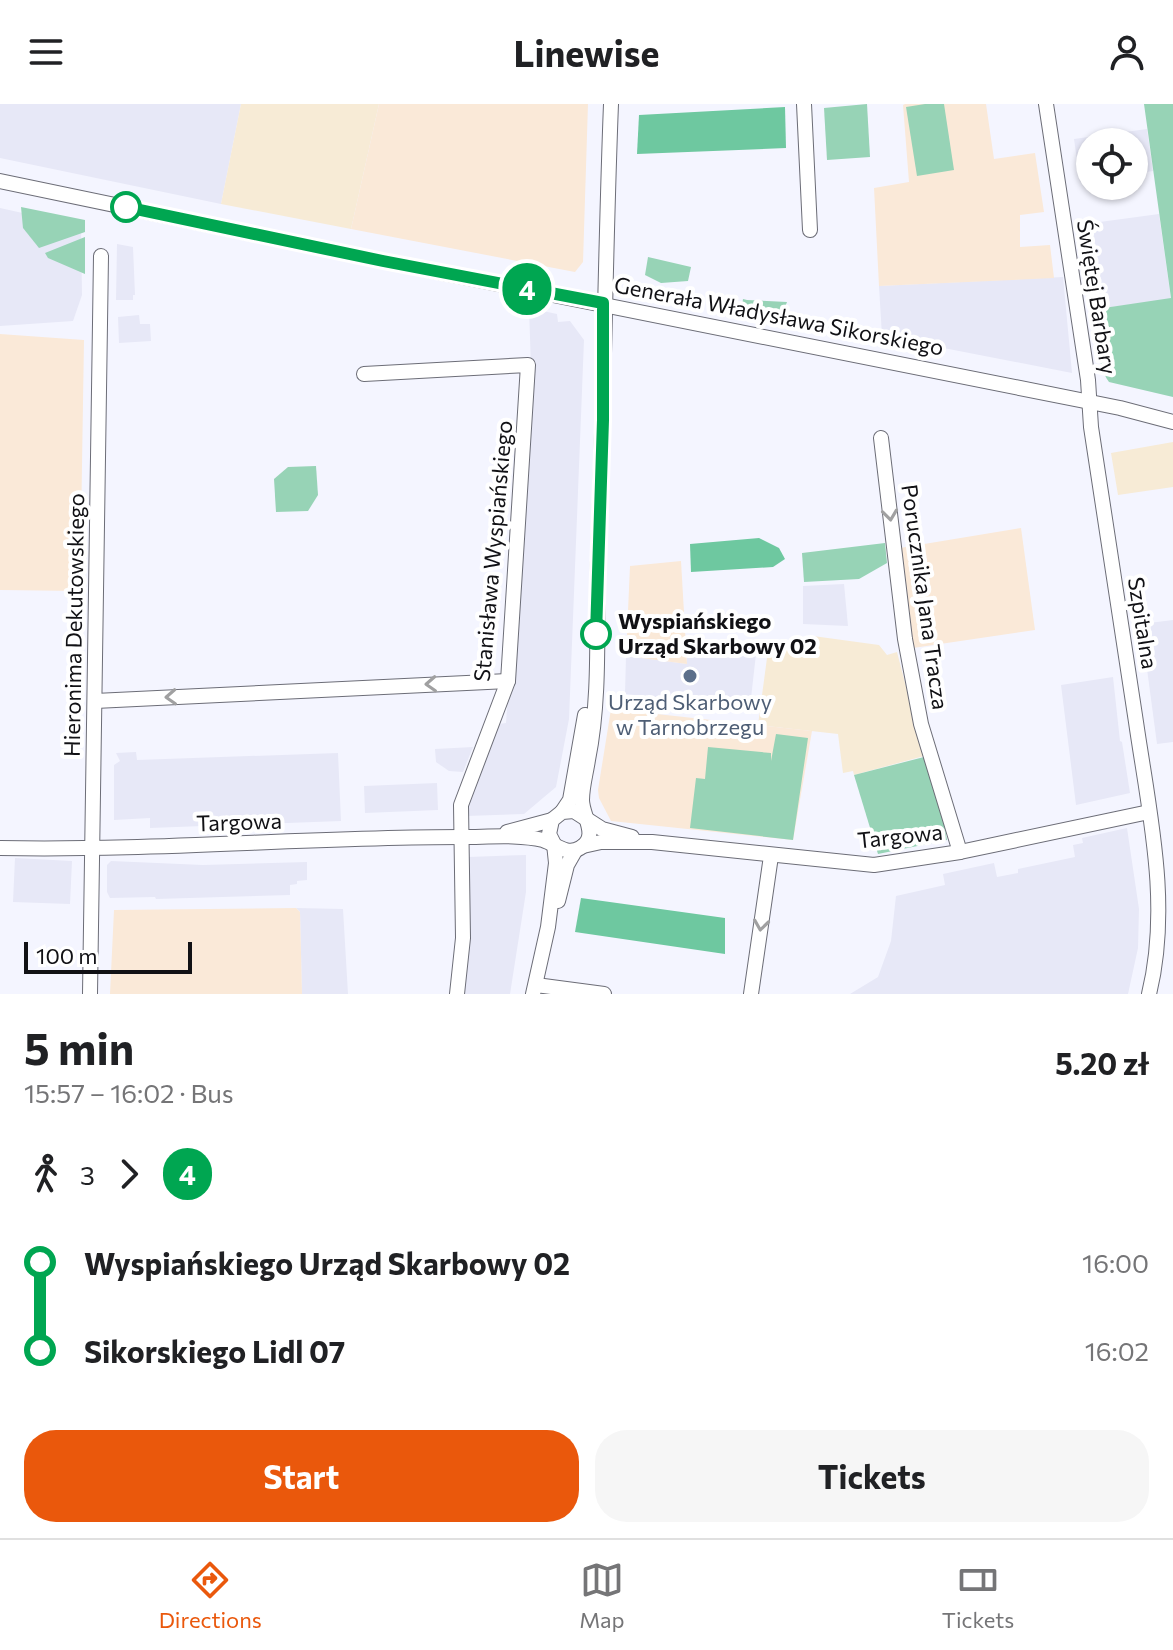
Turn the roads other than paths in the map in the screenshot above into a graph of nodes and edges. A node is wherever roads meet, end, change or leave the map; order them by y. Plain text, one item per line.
1 (611, 104) edge
2 (804, 104) edge
3 (1046, 104) edge
4 (0, 181) edge
5 (810, 230) dead end
6 (101, 256) dead end
7 (603, 303) junction
8 (364, 374) dead end
9 (1090, 402) junction
10 (1173, 422) edge
11 (881, 438) dead end
12 (596, 631) junction
13 (508, 681) junction
14 (95, 701) junction
15 (1149, 812) junction
16 (557, 816) junction
17 (586, 818) junction
18 (462, 837) junction
19 (479, 837) junction
20 (652, 842) junction
21 (554, 844) junction
22 (0, 848) edge
23 (579, 848) junction
24 (92, 849) junction
25 (960, 852) junction
26 (771, 856) junction
27 (548, 927) junction
28 (1166, 939) edge
29 (534, 989) edge
30 (90, 994) edge
31 (457, 994) edge
32 (604, 994) edge
33 (751, 994) edge
34 (1149, 994) edge

1 - 7 street
2 - 5 street
3 - 9 street, Świętej Barbary
4 - 7 street, Generała Władysława Sikorskiego
6 - 14 street, Hieronima Dekutowskiego
7 - 9 street, Generała Władysława Sikorskiego
7 - 12 street
8 - 13 street, Stanisława Wyspiańskiego
9 - 10 street, Generała Władysława Sikorskiego
9 - 15 street, Szpitalna
11 -> 25 street, Porucznika Jana Tracza
12 - 16 street
12 - 17 street
13 -> 14 street
13 - 18 street, Stanisława Wyspiańskiego
14 - 24 street, Hieronima Dekutowskiego
15 - 25 street, Targowa
15 - 28 street, Szpitalna
16 - 17 street
16 - 19 street, Targowa
16 - 21 street
17 - 20 street, Targowa
17 - 23 street
18 - 19 street, Targowa
18 - 24 street, Targowa
18 - 31 street, Stanisława Wyspiańskiego
19 - 21 street, Targowa
20 - 23 street, Targowa
20 - 26 street, Targowa
21 - 23 street
21 - 27 street
22 - 24 street, Targowa
23 - 27 street
24 - 30 street, Hieronima Dekutowskiego
25 - 26 street, Targowa
26 -> 33 street
27 - 29 street
28 - 34 street, Szpitalna
29 - 32 street

